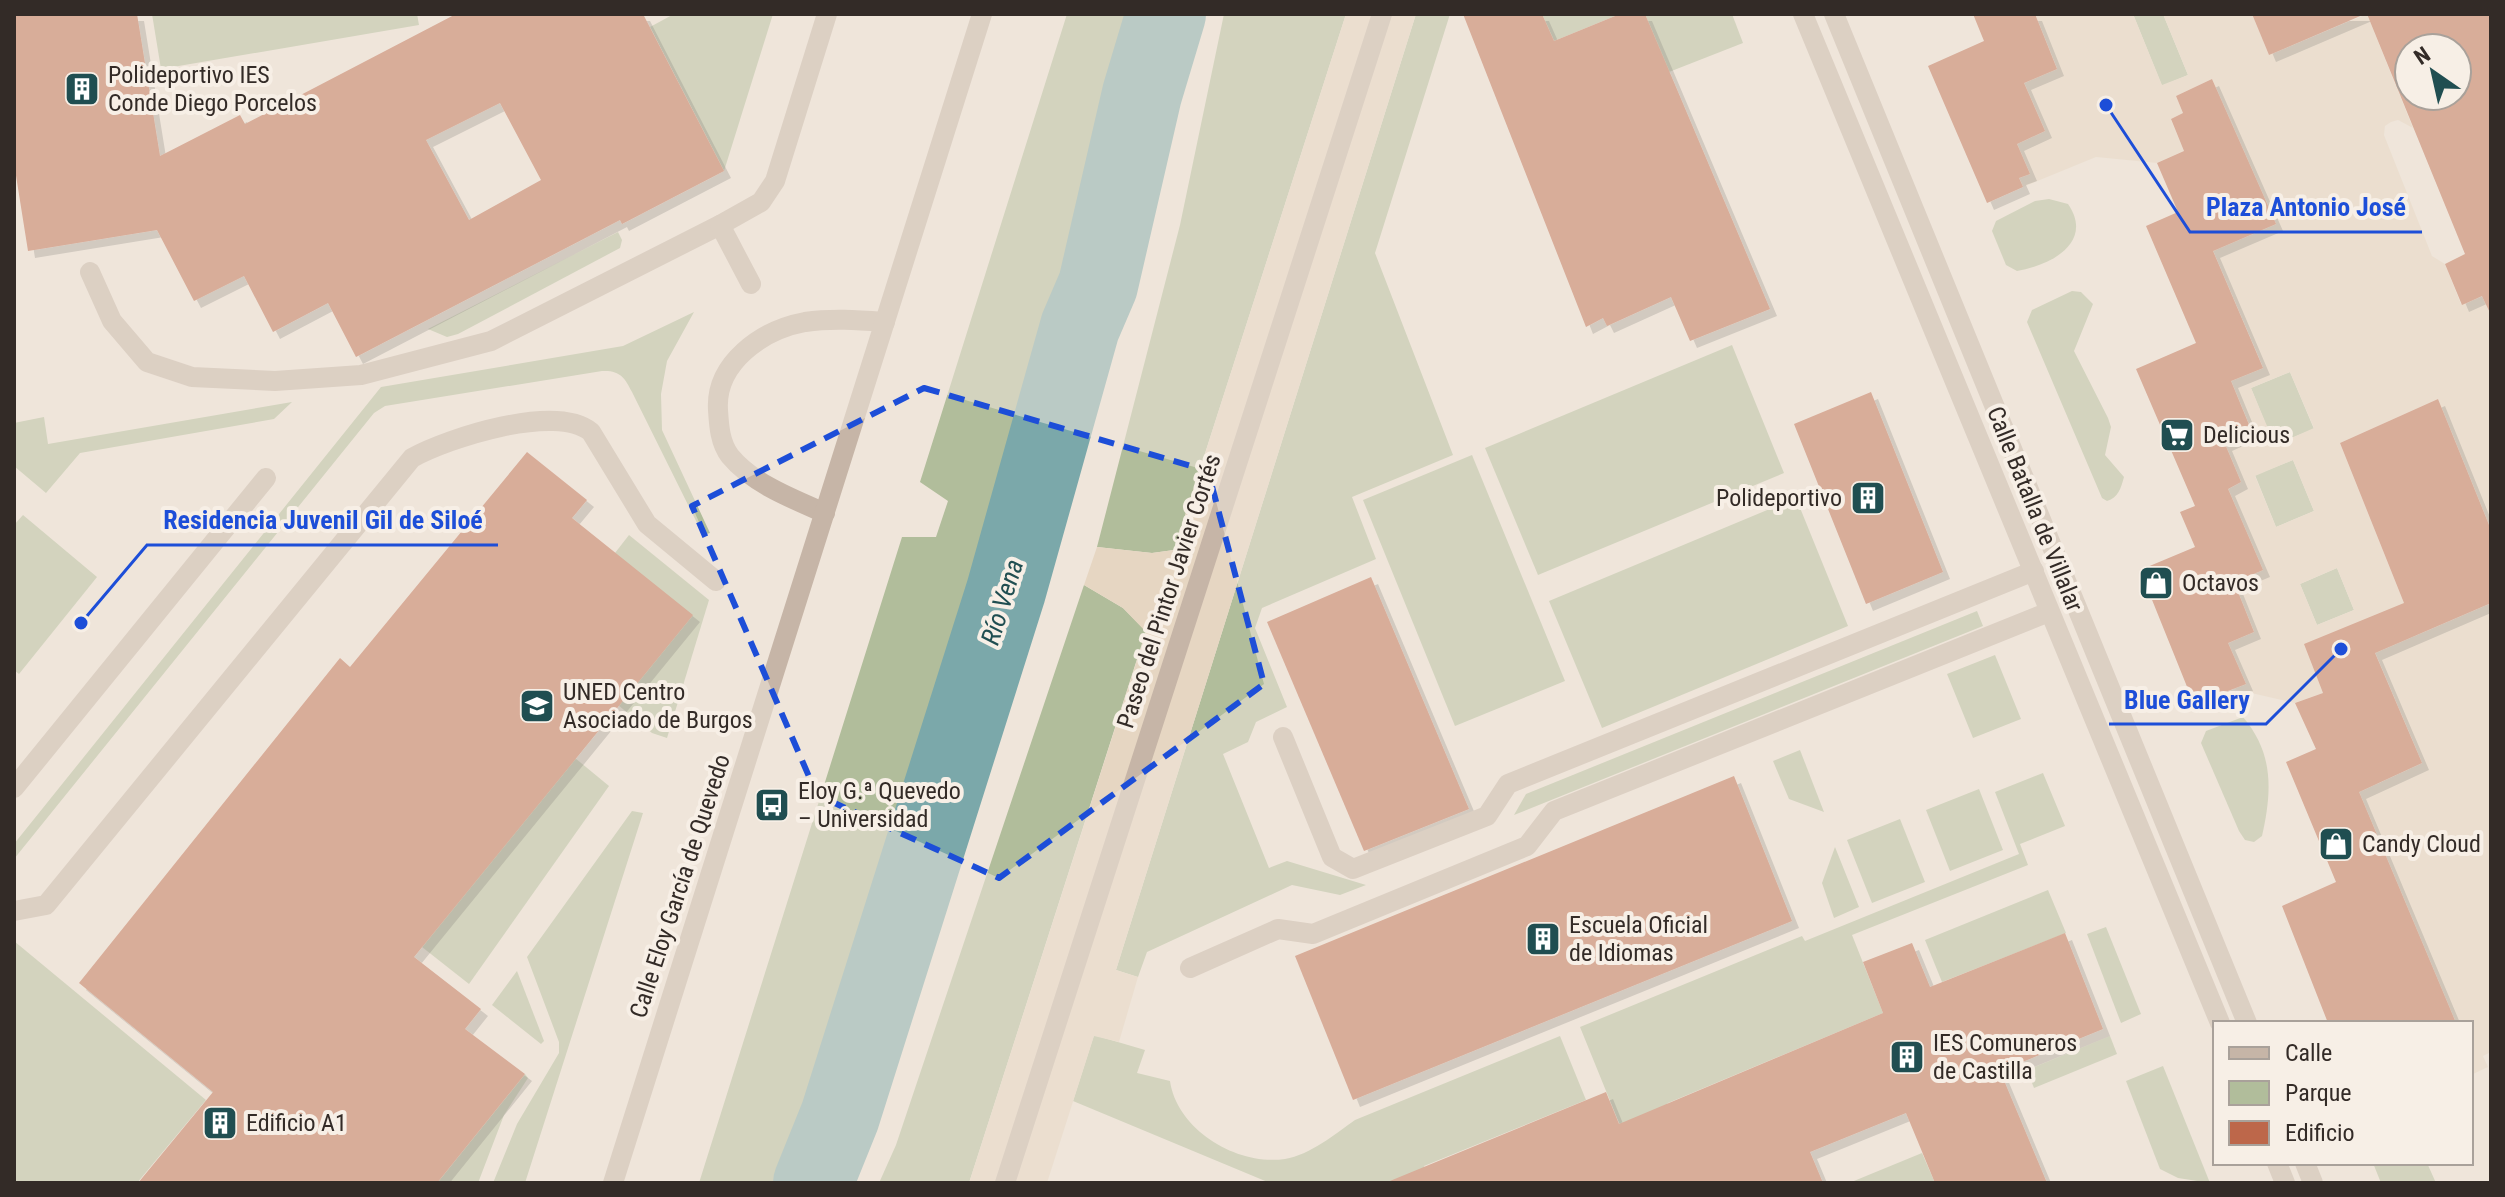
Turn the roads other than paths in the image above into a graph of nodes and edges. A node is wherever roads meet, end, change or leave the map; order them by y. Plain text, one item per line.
1 (827, 14) edge
2 (982, 14) edge
3 (1382, 14) edge
4 (1803, 14) edge
5 (1834, 14) edge
6 (720, 225) junction
7 (90, 272) dead end
8 (751, 284) dead end
9 (885, 322) junction
10 (266, 478) dead end
11 (825, 513) junction
12 (2034, 571) junction
13 (716, 581) dead end
14 (2049, 612) junction
15 (1283, 737) dead end
16 (14, 788) edge
17 (14, 911) edge
18 (1190, 968) dead end
19 (2219, 1021) edge
20 (2246, 1021) edge
21 (613, 1183) edge
22 (1005, 1183) edge

1 - 6 street
2 - 9 street, Calle Eloy García de Quevedo
3 - 22 street, Paseo del Pintor Javier Cortés
4 - 12 street, Calle Batalla de Villalar
5 - 20 street, Calle Batalla de Villalar
6 - 7 street
6 - 8 street
9 - 11 street, Calle Eloy García de Quevedo
9 - 11 street
10 - 16 street
11 - 21 street, Calle Eloy García de Quevedo
12 - 14 street, Calle Batalla de Villalar
12 - 15 street
13 - 17 street
14 - 18 street
14 - 19 street, Calle Batalla de Villalar

